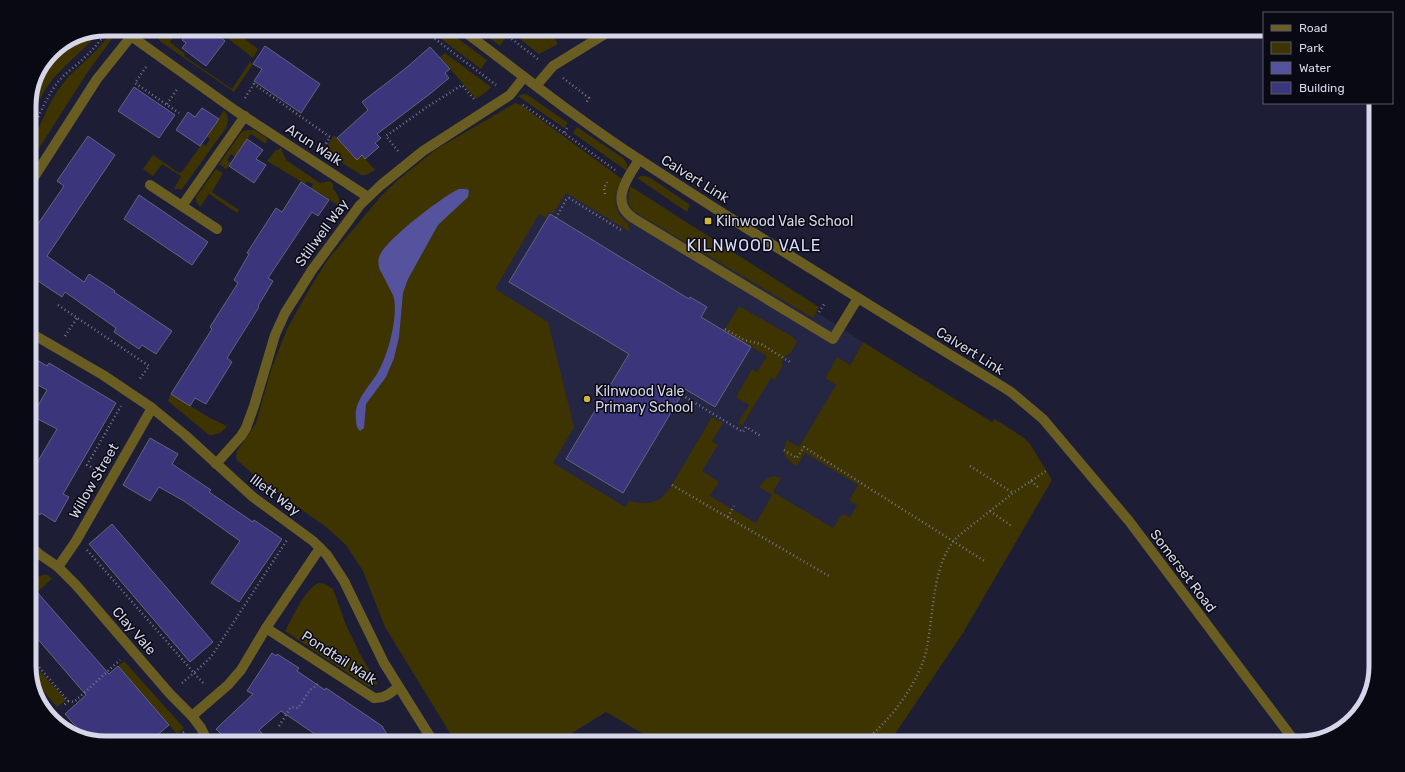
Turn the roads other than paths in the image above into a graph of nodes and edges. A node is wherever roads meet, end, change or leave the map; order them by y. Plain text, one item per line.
1 (131, 36) edge
2 (138, 36) edge
3 (470, 36) edge
4 (602, 36) edge
5 (524, 77) junction
6 (536, 86) junction
7 (241, 113) junction
8 (639, 160) junction
9 (36, 174) edge
10 (150, 185) dead end
11 (368, 196) junction
12 (182, 206) junction
13 (217, 230) dead end
14 (858, 298) junction
15 (36, 336) edge
16 (152, 408) junction
17 (1043, 419) joint
18 (216, 464) junction
19 (320, 548) junction
20 (36, 551) edge
21 (58, 567) junction
22 (266, 628) junction
23 (398, 688) junction
24 (192, 716) junction
25 (204, 736) edge
26 (429, 736) edge
27 (1291, 736) edge

1 - 9 street
2 - 7 street, Arun Walk
3 - 5 street, Calvert Link
4 - 6 street
5 - 6 street, Calvert Link
5 - 11 street, Stillwell Way
6 - 8 street, Calvert Link
7 - 11 street, Arun Walk
7 - 12 street
8 - 14 street, Calvert Link
8 - 14 street
10 - 12 street
11 - 18 street, Stillwell Way
12 - 13 street
14 - 17 street, Calvert Link
15 - 16 street, Illett Way
16 - 18 street, Illett Way
16 - 21 street, Willow Street
17 - 27 street, Somerset Road
18 - 19 street, Illett Way
19 - 22 street
19 - 23 street, Illett Way
20 - 21 street, Clay Vale
21 - 24 street, Clay Vale
22 - 23 street, Pondtail Walk
22 - 24 street
23 - 26 street, Illett Way
24 - 25 street, Clay Vale

